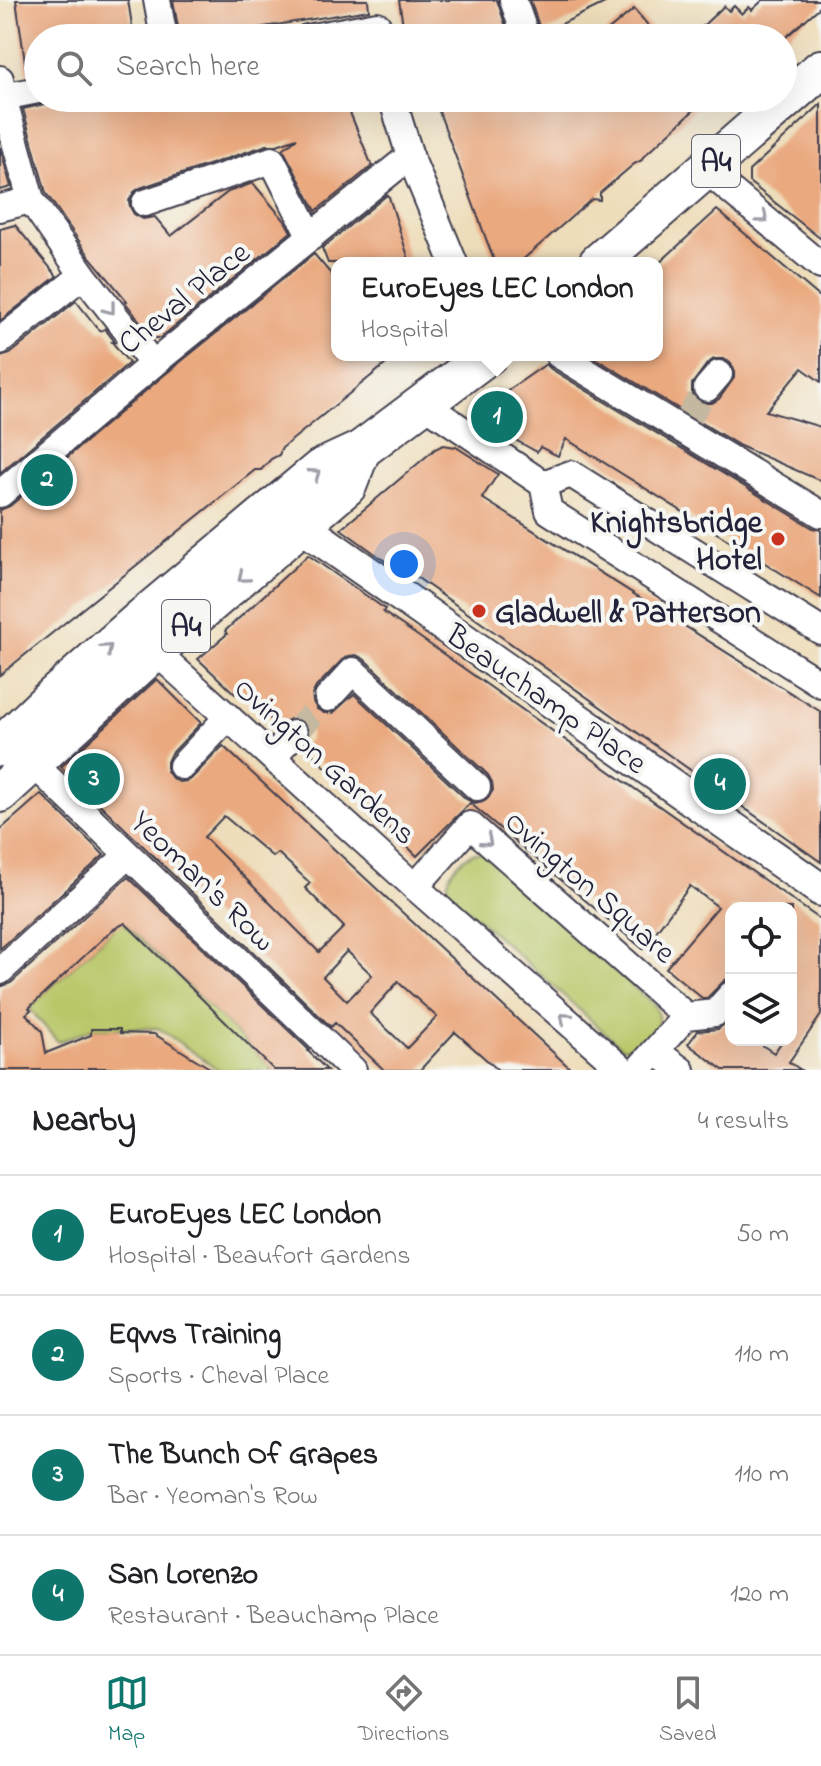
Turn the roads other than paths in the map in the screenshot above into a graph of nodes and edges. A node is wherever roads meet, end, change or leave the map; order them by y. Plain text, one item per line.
1 (157, 0) edge
2 (513, 0) edge
3 (161, 24) edge
4 (522, 24) edge
5 (821, 69) edge
6 (2, 88) edge
7 (24, 89) edge
8 (797, 90) edge
9 (396, 112) edge
10 (772, 112) edge
11 (410, 156) junction
12 (706, 170) junction
13 (31, 200) junction
14 (145, 203) dead end
15 (0, 208) edge
16 (311, 237) junction
17 (452, 257) edge
18 (605, 257) edge
19 (821, 266) edge
20 (83, 275) junction
21 (0, 341) edge
22 (480, 361) edge
23 (570, 361) edge
24 (153, 364) junction
25 (424, 404) junction
26 (543, 484) junction
27 (0, 494) edge
28 (821, 514) edge
29 (288, 516) junction
30 (821, 631) edge
31 (155, 651) junction
32 (821, 684) edge
33 (328, 698) tunnel mouth
34 (228, 717) junction
35 (294, 734) tunnel mouth
36 (14, 750) edge
37 (272, 757) junction
38 (182, 766) dead end
39 (477, 787) dead end
40 (0, 793) edge
41 (128, 855) junction
42 (415, 887) junction
43 (821, 890) edge
44 (0, 971) edge
45 (725, 1002) edge
46 (686, 1016) junction
47 (646, 1060) edge
48 (353, 1070) edge
49 (623, 1070) edge
50 (681, 1070) edge

1 - 3 street
2 - 4 street
5 - 8 highway, A4
6 - 7 street
6 - 13 street
9 - 11 street
10 - 12 highway, A4
11 - 16 street, Cheval Place
11 - 17 street
12 - 18 highway, A4
12 -> 19 street
13 - 15 street
13 - 20 street
14 - 16 street
16 - 24 street, Cheval Place
20 - 21 street
20 -> 24 street
22 - 25 highway, A4
23 - 28 street
24 - 27 street, Cheval Place
25 - 26 street
25 - 29 highway, A4
26 - 30 street
26 - 32 street
29 -> 31 highway, A4
36 -> 29 highway, A4
29 - 43 main road, Beauchamp Place
31 - 34 street, Ovington Gardens
31 - 36 highway, A4
33 - 39 street
34 - 37 street, Ovington Gardens
34 - 38 street
35 - 37 street
36 - 40 highway, A4
36 - 41 street, Yeoman's Row
37 - 42 street, Ovington Gardens
41 - 44 street
41 - 48 street, Yeoman's Row
42 -> 46 street, Ovington Square
49 -> 42 street
45 - 46 street
46 - 47 street
47 - 50 street

